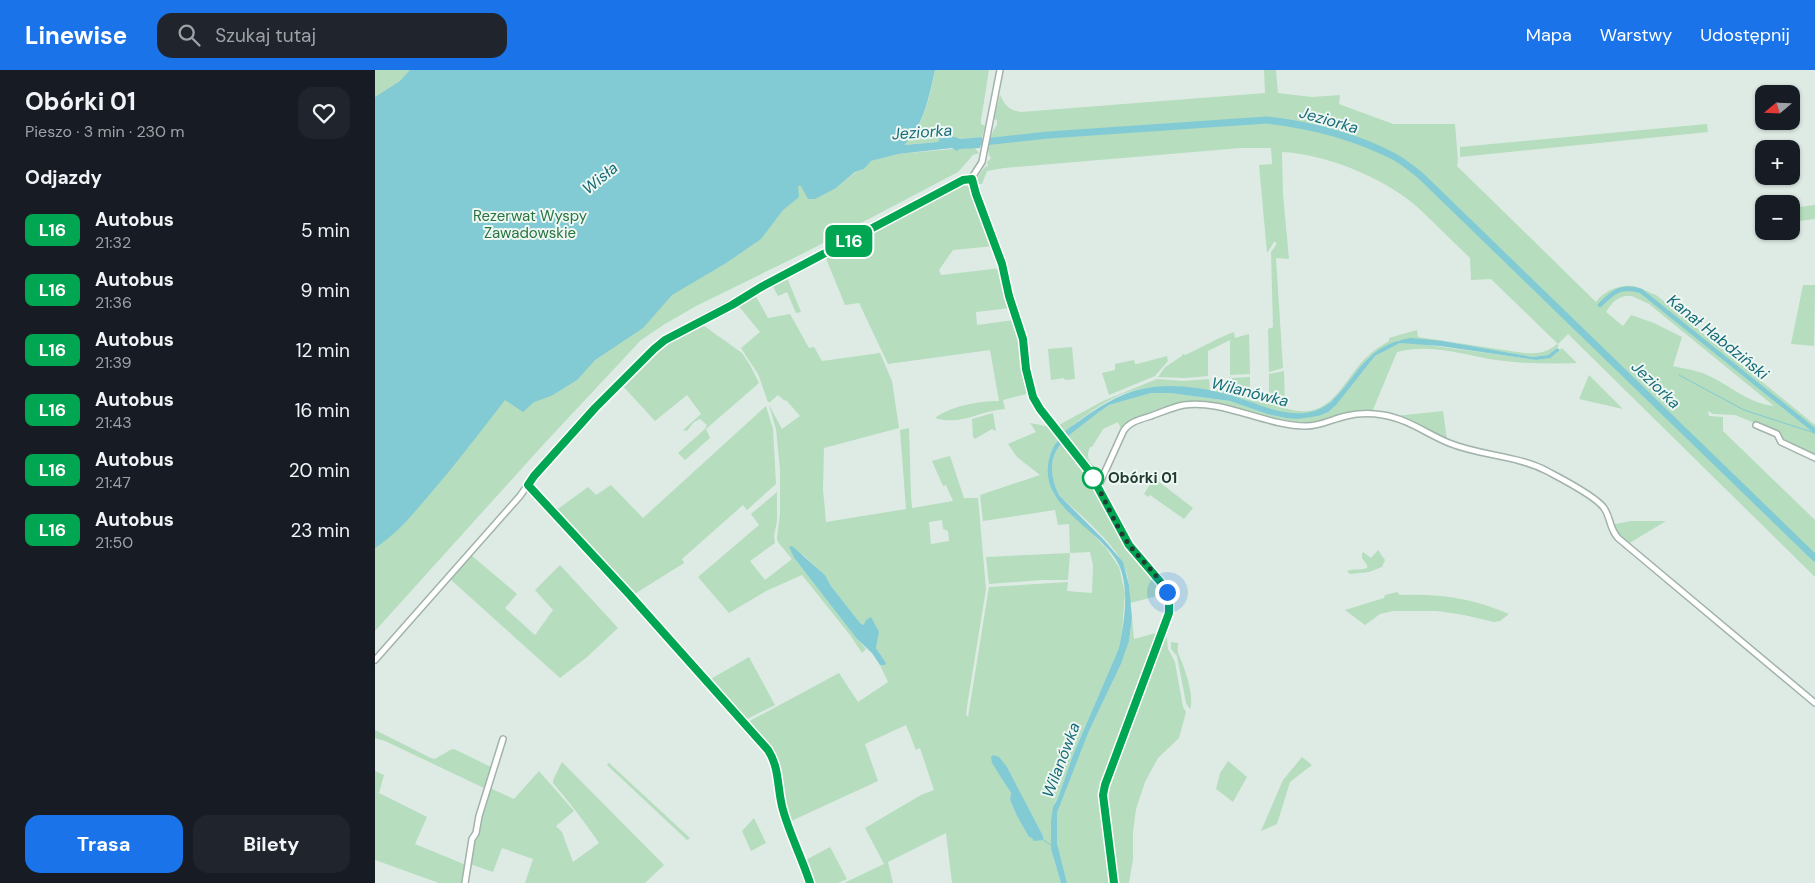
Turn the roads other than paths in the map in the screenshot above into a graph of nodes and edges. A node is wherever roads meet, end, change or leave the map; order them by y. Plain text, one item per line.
1 (1000, 70) edge
2 (972, 179) junction
3 (1756, 425) dead end
4 (1815, 458) edge
5 (528, 485) junction
6 (1098, 487) junction
7 (375, 660) edge
8 (1815, 703) edge
9 (503, 738) dead end
10 (465, 883) edge
11 (810, 883) edge
12 (1114, 883) edge

1 - 2 street
2 - 5 street
2 - 6 street
3 - 4 street
5 - 7 street
5 - 11 street
6 - 8 street
6 - 12 street
9 - 10 street

